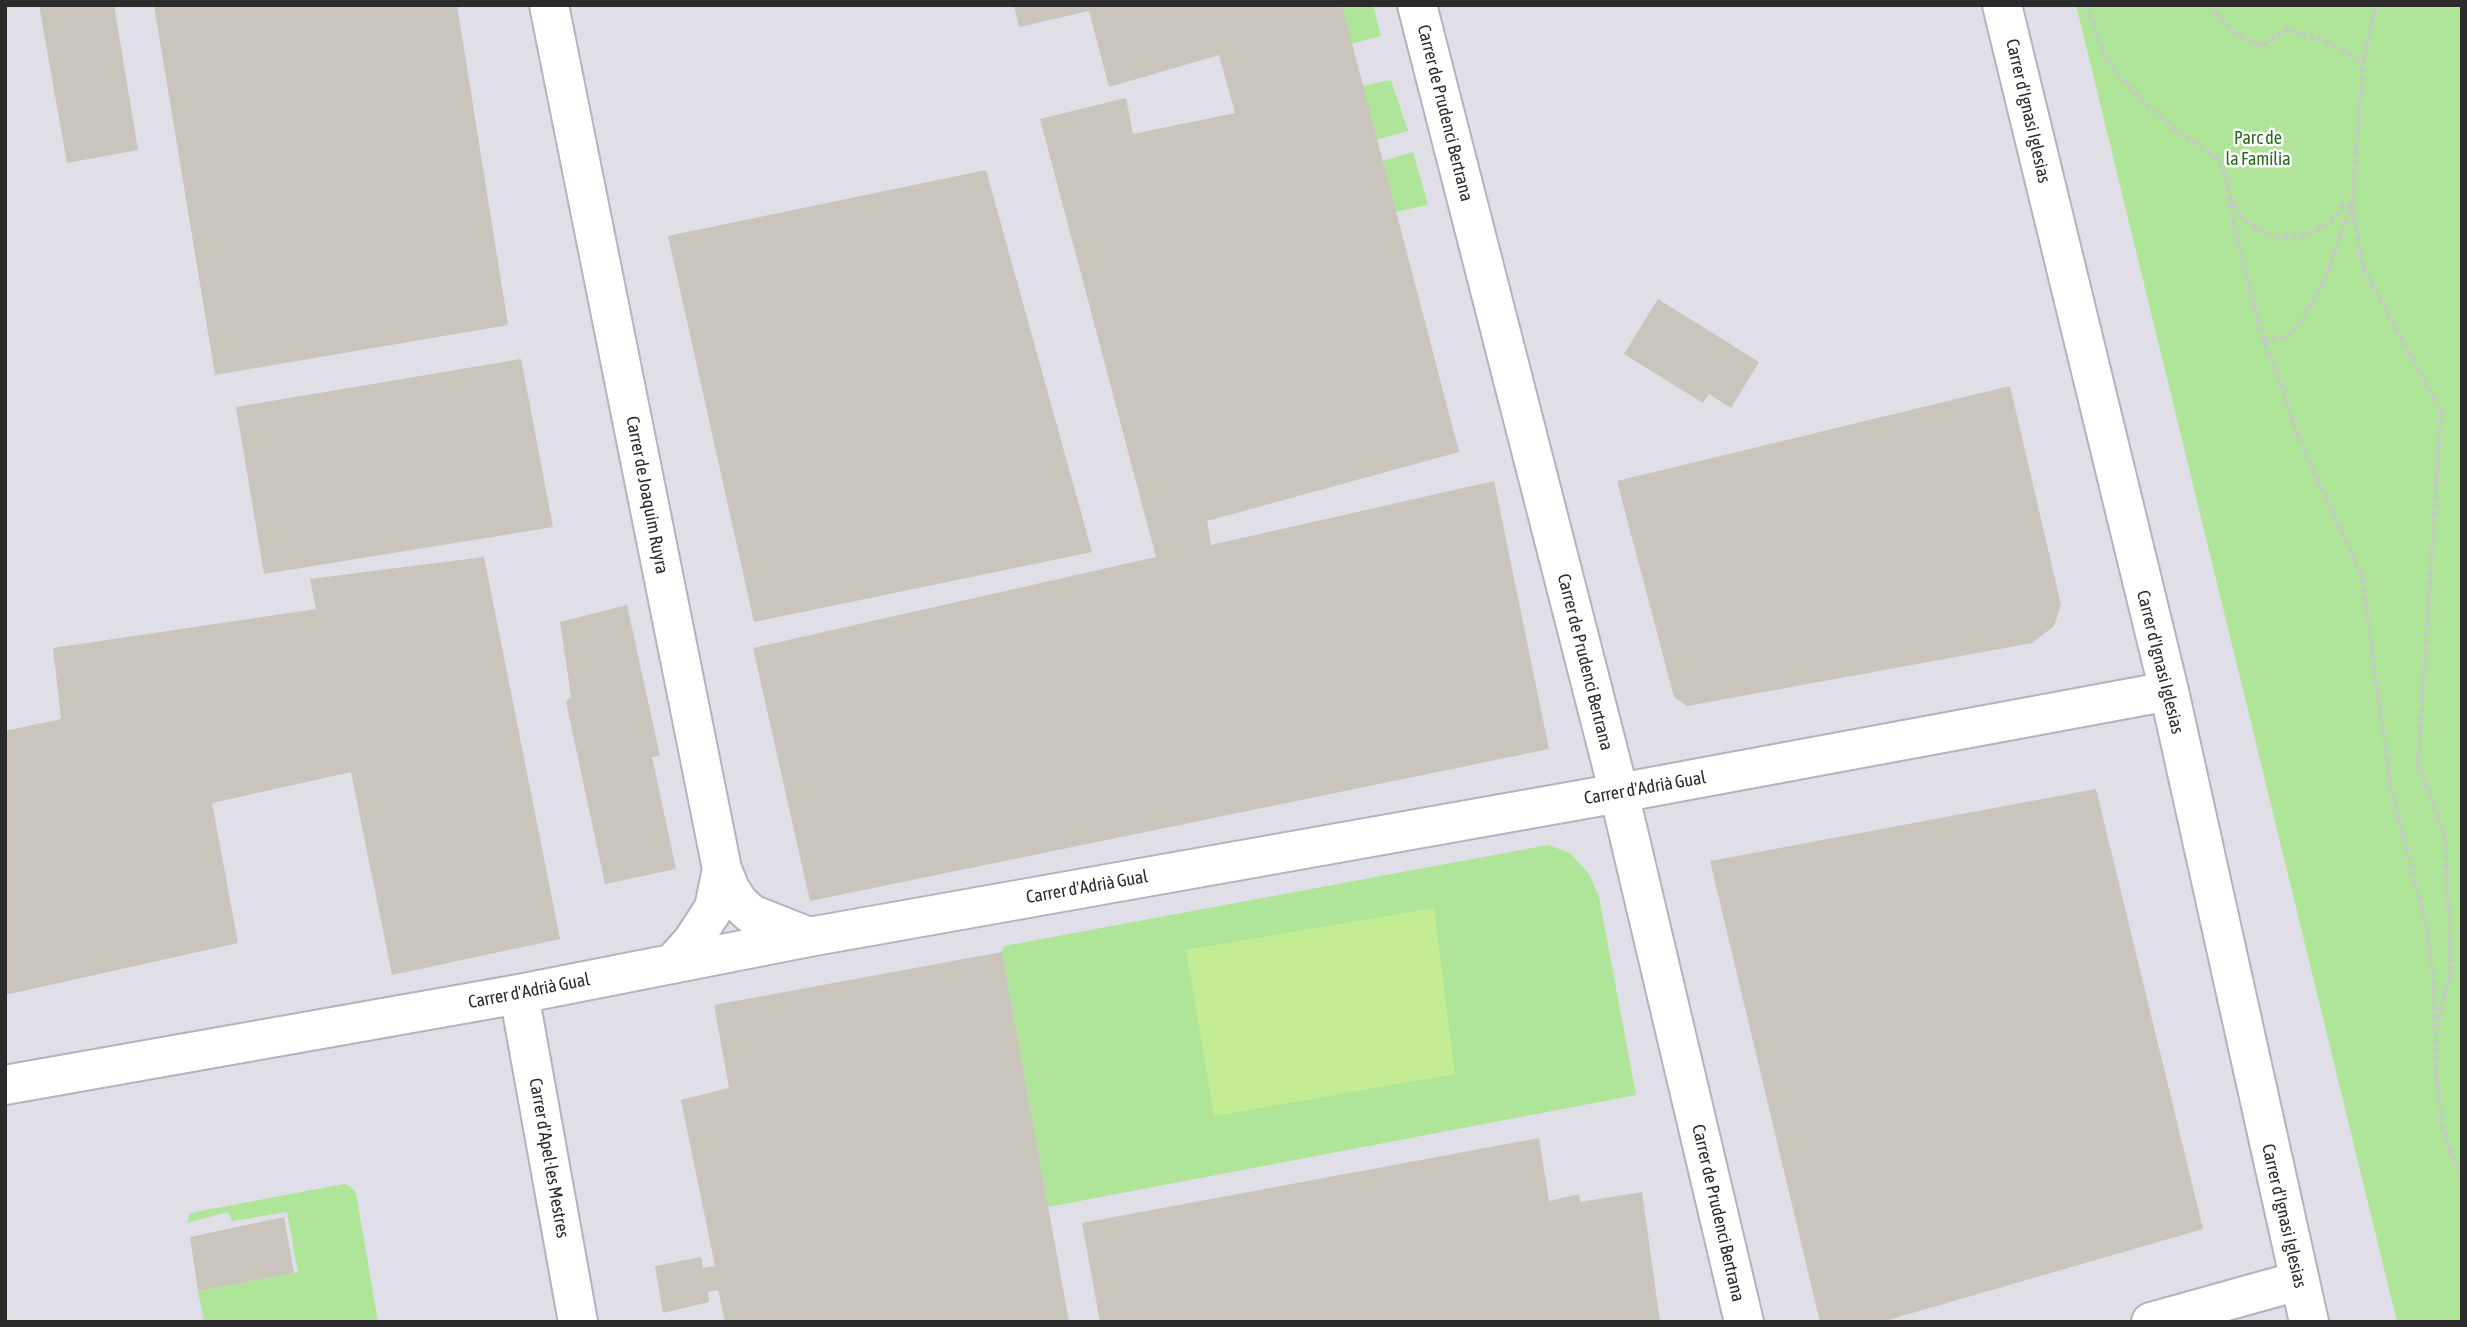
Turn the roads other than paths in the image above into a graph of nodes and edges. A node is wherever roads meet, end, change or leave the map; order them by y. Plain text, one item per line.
1 (548, 5) edge
2 (1417, 5) edge
3 (2003, 5) edge
4 (2169, 691) junction
5 (1619, 793) junction
6 (722, 869) junction
7 (809, 937) junction
8 (673, 964) junction
9 (520, 994) junction
10 (5, 1085) edge
11 (2298, 1281) junction
12 (578, 1322) edge
13 (1744, 1322) edge
14 (2151, 1322) edge
15 (2309, 1322) edge

1 - 6 street, Carrer de Joaquim Ruyra
2 - 5 street, Carrer de Prudenci Bertrana
3 - 4 street, Carrer d'Ignasi Iglesias
4 - 5 street, Carrer d'Adrià Gual
4 - 11 street, Carrer d'Ignasi Iglesias
5 - 7 street, Carrer d'Adrià Gual
5 - 13 street, Carrer de Prudenci Bertrana
6 - 7 street, Carrer de Joaquim Ruyra
6 - 8 street
7 - 8 street, Carrer d'Adrià Gual
8 - 9 street, Carrer d'Adrià Gual
9 - 10 street, Carrer d'Adrià Gual
9 - 12 street, Carrer d'Apel·les Mestres
11 - 14 street
11 - 15 street, Carrer d'Ignasi Iglesias

